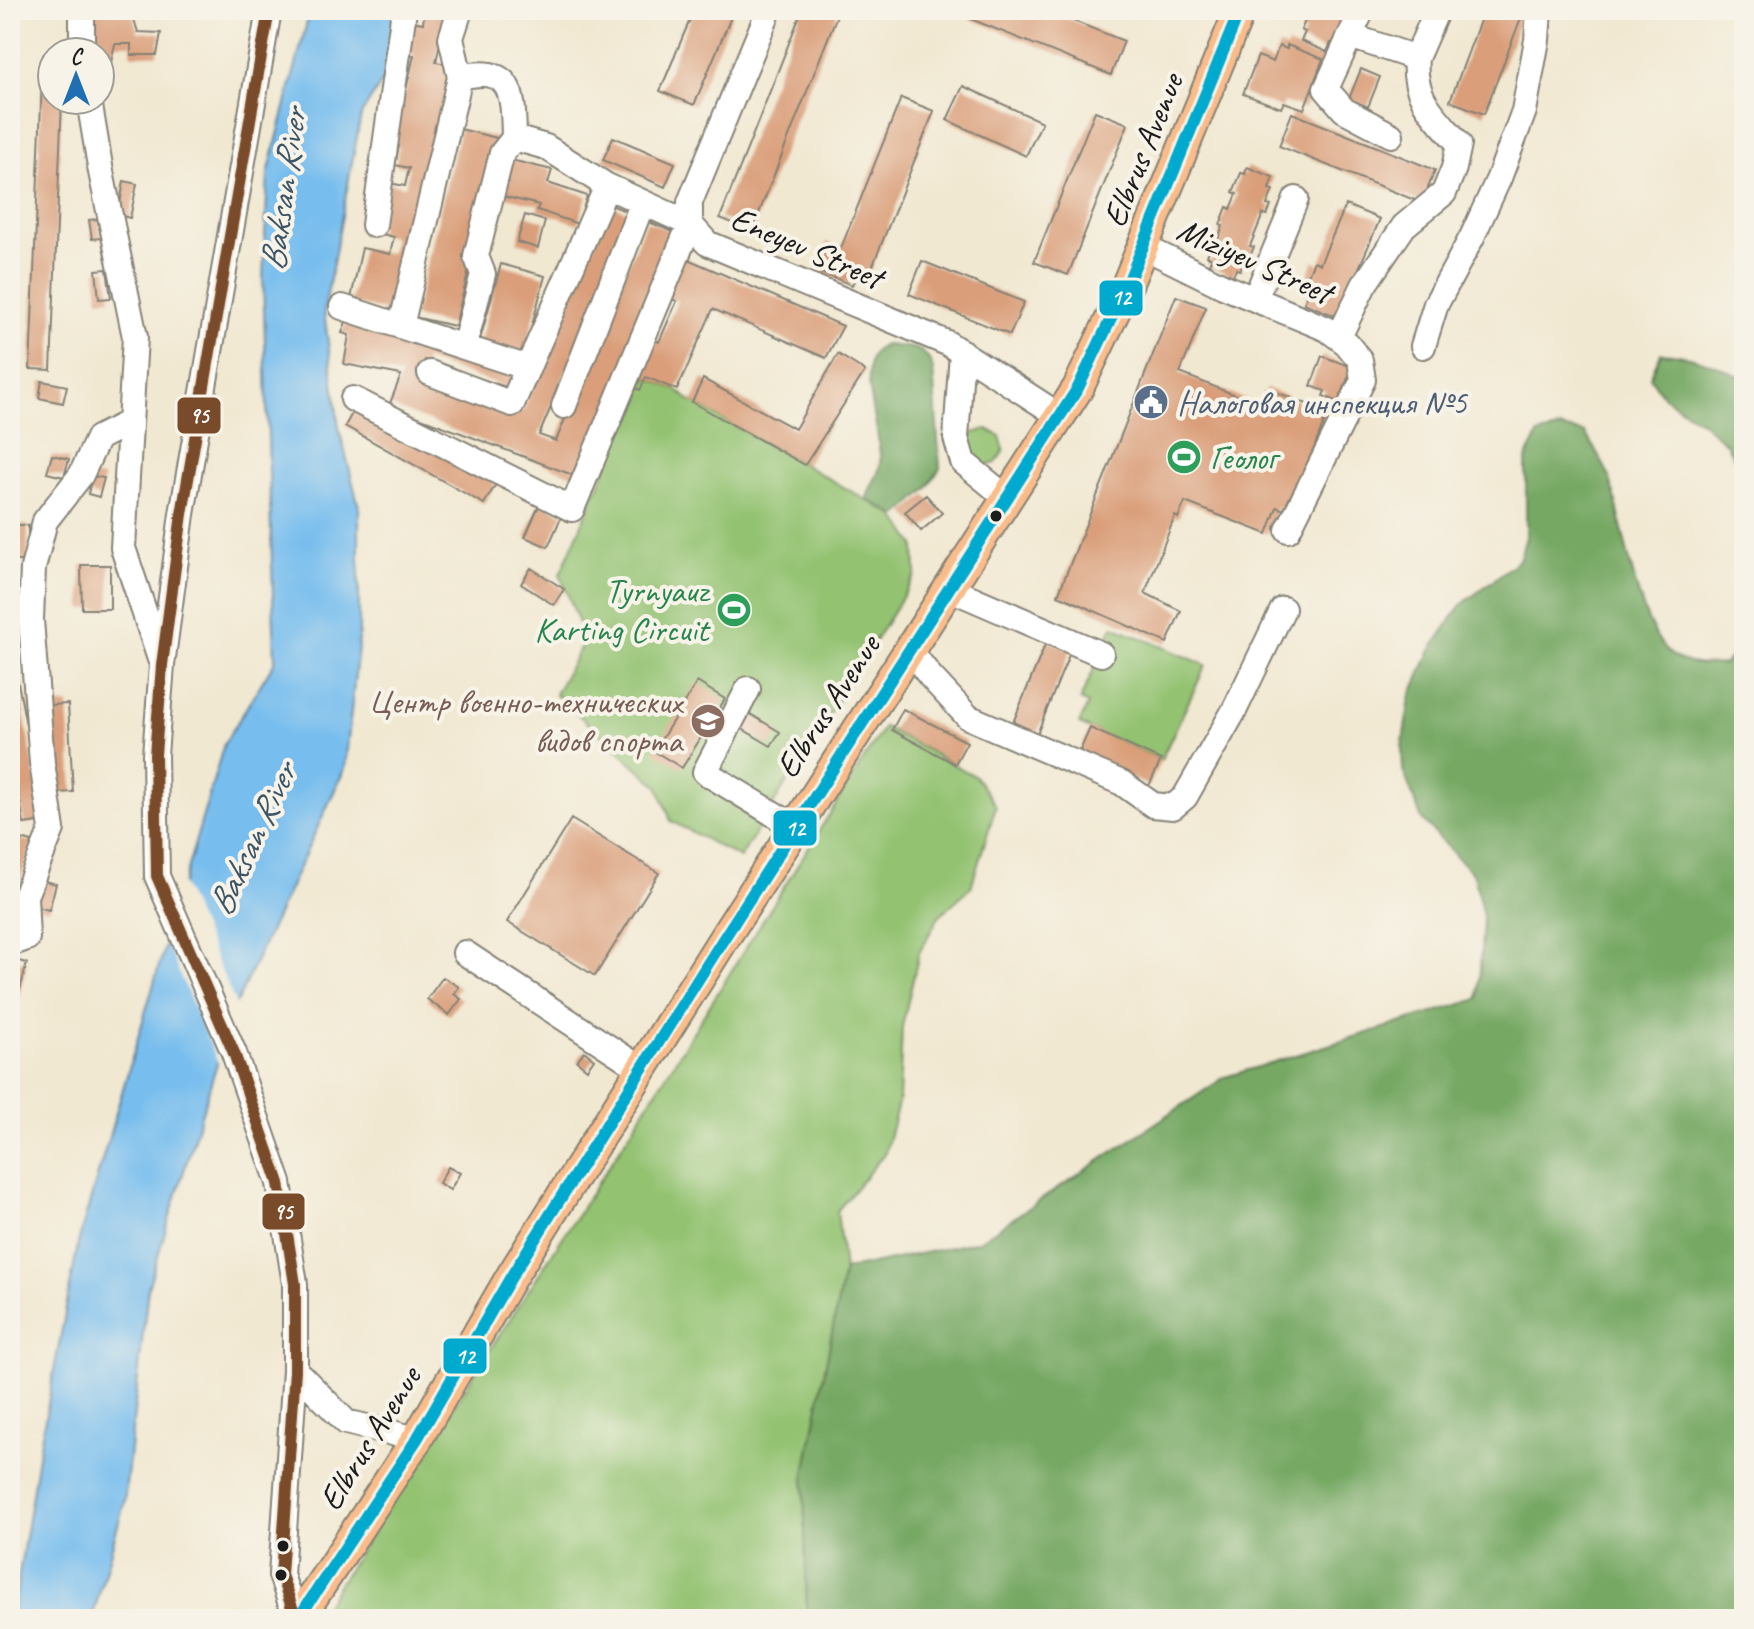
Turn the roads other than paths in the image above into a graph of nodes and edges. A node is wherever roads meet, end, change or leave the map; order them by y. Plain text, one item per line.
1 (82, 10) edge
2 (269, 10) edge
3 (404, 10) edge
4 (460, 10) edge
5 (769, 10) edge
6 (1240, 10) edge
7 (1362, 10) edge
8 (1437, 10) edge
9 (1539, 10) edge
10 (82, 36) edge
11 (1350, 36) junction
12 (1416, 58) junction
13 (460, 77) junction
14 (92, 116) edge
15 (1391, 135) dead end
16 (514, 138) junction
17 (607, 186) junction
18 (1296, 199) dead end
19 (642, 204) junction
20 (690, 224) junction
21 (374, 225) dead end
22 (1144, 247) junction
23 (1255, 299) junction
24 (342, 307) dead end
25 (401, 326) junction
26 (1339, 337) junction
27 (1423, 346) dead end
28 (464, 347) junction
29 (962, 352) junction
30 (528, 368) junction
31 (430, 373) dead end
32 (353, 399) dead end
33 (564, 406) dead end
34 (1060, 416) junction
35 (130, 422) junction
36 (1007, 498) junction
37 (1288, 530) dead end
38 (948, 588) junction
39 (1283, 609) dead end
40 (909, 649) junction
41 (1101, 654) dead end
42 (162, 665) junction
43 (748, 689) dead end
44 (795, 827) junction
45 (10, 944) edge
46 (465, 953) dead end
47 (643, 1070) junction
48 (295, 1370) junction
49 (417, 1439) junction
50 (297, 1619) edge

1 - 10 street
2 - 42 street
3 - 21 street
4 - 13 street
5 - 20 street, Eneyev Street
6 - 22 main road, Elbrus Avenue
7 - 11 street
8 - 12 street
9 - 27 street
11 - 12 street
11 - 15 street
12 - 26 street, Miziyev Street
13 - 16 street
13 - 25 street
14 - 35 street
16 - 17 street
16 - 28 street
17 - 19 street
17 - 30 street
18 - 23 street
19 - 20 street
19 - 33 street
20 - 29 street, Eneyev Street
20 - 32 street
22 - 23 street, Miziyev Street
22 - 34 main road, Elbrus Avenue
23 - 26 street, Miziyev Street
24 - 25 street
25 - 28 street
26 - 37 street
28 - 30 street
29 - 34 street, Eneyev Street
29 - 36 street
30 - 31 street
34 - 36 main road, Elbrus Avenue
35 - 42 street
35 - 45 street
36 - 38 main road, Elbrus Avenue
38 - 40 main road, Elbrus Avenue
38 - 41 street
39 - 40 street
40 - 44 main road, Elbrus Avenue
42 - 48 street
43 - 44 street
44 - 47 main road, Elbrus Avenue
46 - 47 street
47 - 49 main road, Elbrus Avenue
48 - 49 street
48 - 50 street
49 - 50 main road, Elbrus Avenue

